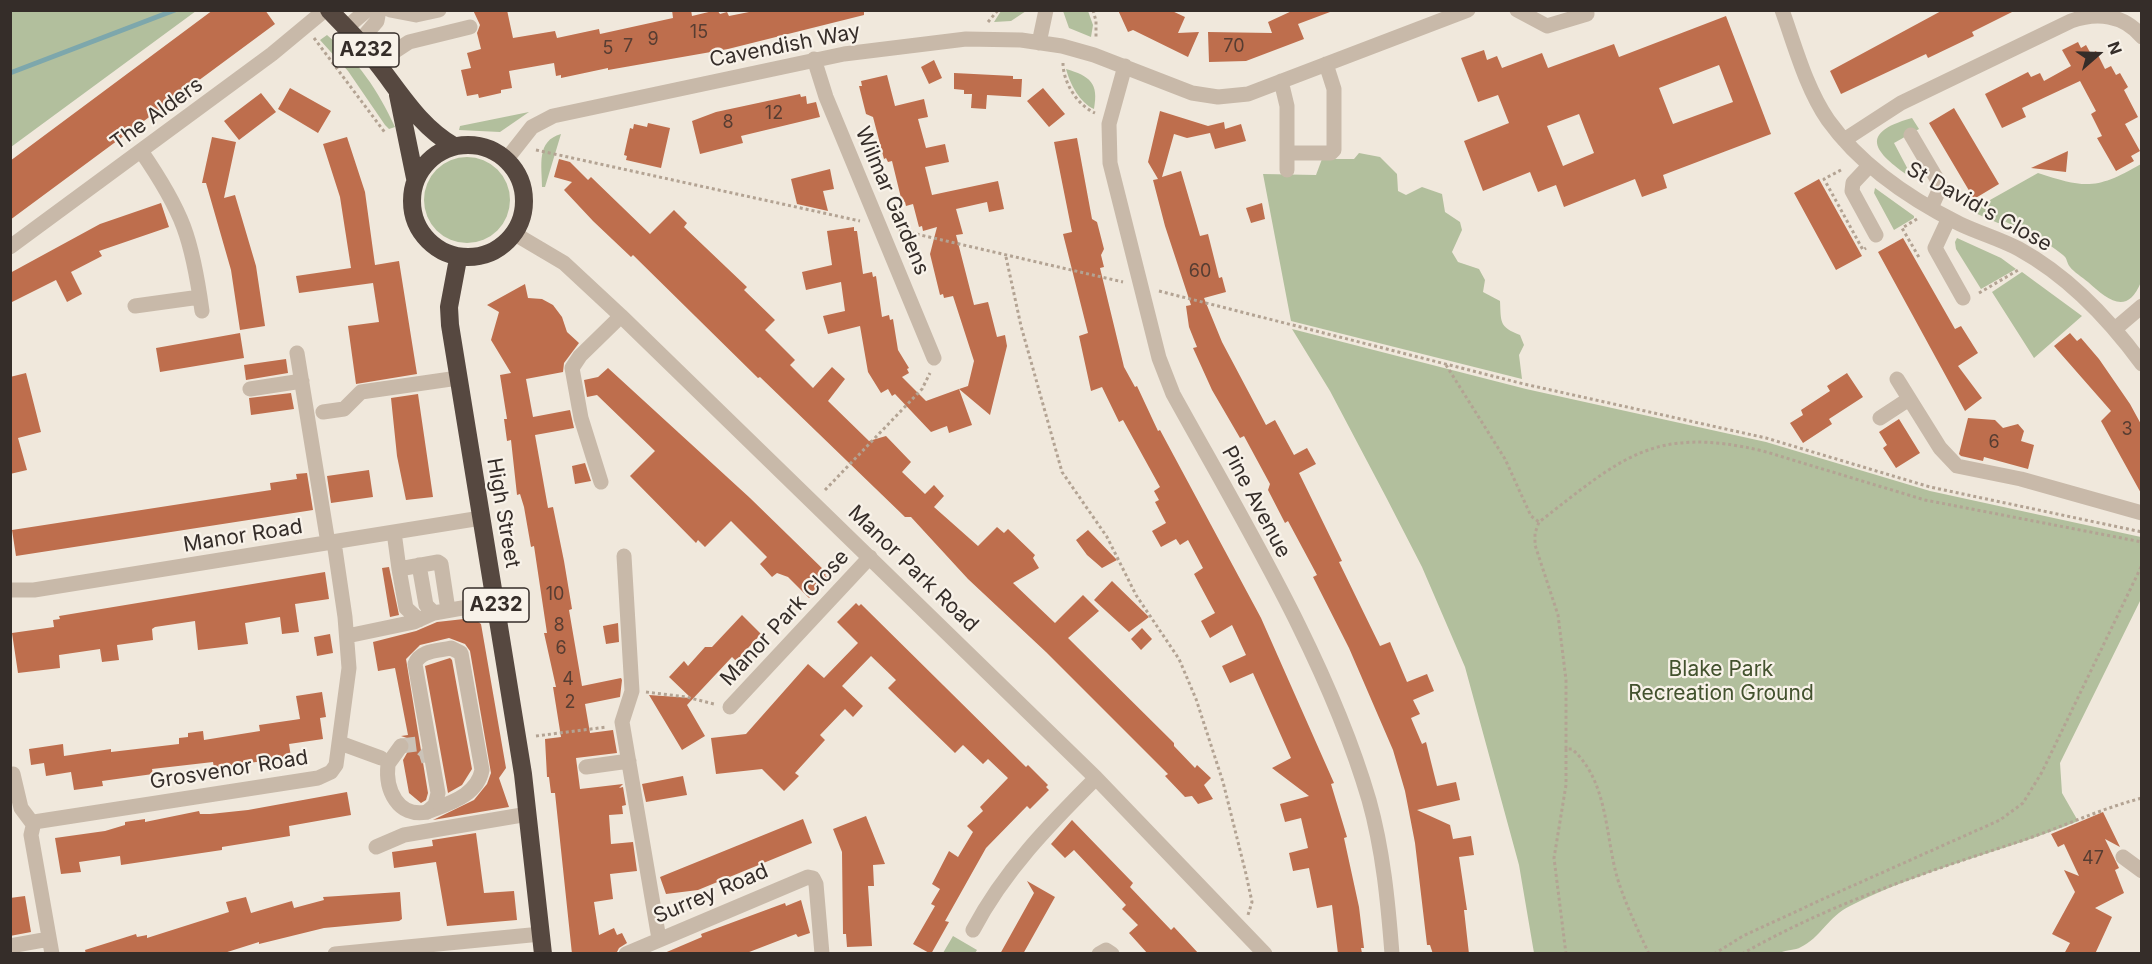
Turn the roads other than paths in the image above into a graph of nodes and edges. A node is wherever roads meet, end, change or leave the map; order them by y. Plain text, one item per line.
1 (327, 10) edge
2 (367, 10) edge
3 (379, 10) edge
4 (390, 10) edge
5 (439, 10) edge
6 (1046, 10) edge
7 (1468, 10) edge
8 (1517, 10) edge
9 (1782, 10) edge
10 (1587, 14) dead end
11 (470, 27) dead end
12 (346, 28) junction
13 (2142, 37) edge
14 (359, 42) junction
15 (1039, 43) junction
16 (814, 59) junction
17 (377, 63) junction
18 (1326, 64) junction
19 (1125, 66) junction
20 (1281, 81) junction
21 (398, 94) junction
22 (1911, 135) dead end
23 (1844, 140) junction
24 (454, 146) junction
25 (141, 151) junction
26 (1287, 153) junction
27 (506, 160) junction
28 (1869, 166) junction
29 (1287, 170) dead end
30 (416, 178) junction
31 (1931, 208) junction
32 (1949, 218) junction
33 (515, 234) junction
34 (1876, 235) dead end
35 (10, 247) edge
36 (458, 259) junction
37 (1963, 297) dead end
38 (135, 306) dead end
39 (2142, 306) edge
40 (621, 316) junction
41 (2115, 329) junction
42 (297, 353) dead end
43 (934, 358) road end
44 (2142, 364) edge
45 (458, 378) junction
46 (1897, 379) dead end
47 (302, 381) junction
48 (250, 389) dead end
49 (1909, 399) junction
50 (323, 412) dead end
51 (1880, 418) dead end
52 (601, 482) dead end
53 (2142, 513) edge
54 (481, 518) junction
55 (394, 532) junction
56 (331, 543) junction
57 (624, 556) dead end
58 (870, 557) junction
59 (419, 566) junction
60 (399, 569) junction
61 (10, 590) edge
62 (496, 602) junction
63 (441, 612) junction
64 (419, 620) junction
65 (347, 636) junction
66 (730, 707) road end
67 (340, 743) junction
68 (401, 746) dead end
69 (381, 758) dead end
70 (629, 761) junction
71 (586, 767) dead end
72 (13, 774) dead end
73 (1096, 778) junction
74 (427, 812) junction
75 (528, 814) junction
76 (33, 824) junction
77 (376, 847) dead end
78 (2123, 857) dead end
79 (2142, 871) edge
80 (973, 930) dead end
81 (541, 934) junction
82 (659, 939) junction
83 (10, 946) edge
84 (51, 946) edge
85 (335, 954) edge
86 (543, 954) edge
87 (626, 954) edge
88 (822, 954) edge
89 (1099, 954) edge
90 (1112, 954) edge
91 (1265, 954) edge
92 (1392, 954) edge

1 - 12 highway, A232
1 - 25 street, The Alders
2 - 12 street
3 - 14 street
4 - 5 street
6 - 15 street
7 - 18 street, Cavendish Way
8 - 10 street
9 - 23 street, St David's Close
11 - 17 street
12 - 14 highway, A232
13 - 23 street
14 - 17 highway, A232
15 - 16 street, Cavendish Way
15 - 19 street, Cavendish Way
16 - 27 street, Cavendish Way
16 - 43 street, Wilmar Gardens
17 - 21 highway, A232
18 - 20 street, Cavendish Way
18 - 26 street
19 - 20 street, Cavendish Way
19 - 92 street, Pine Avenue
20 - 26 street
21 - 24 highway, A232
21 - 30 highway, A232
22 - 31 street
23 - 28 street, St David's Close
24 - 27 highway
24 - 30 highway
25 - 35 street, The Alders
25 - 38 street
26 - 29 street
27 - 33 highway
28 - 31 street, St David's Close
28 - 34 street
30 - 36 highway
31 - 32 street, St David's Close
32 - 37 street
32 - 41 street, St David's Close
33 - 36 highway
33 - 40 street, Manor Park Road
36 - 45 highway, High Street / A232
39 - 41 street
40 - 52 street
40 - 58 street, Manor Park Road
41 - 44 street, St David's Close
42 - 47 street, Grosvenor Road
45 - 50 street
45 - 54 highway, High Street / A232
46 - 49 street
47 - 48 street
47 - 56 street, Grosvenor Road
49 - 51 street
49 - 53 street
54 - 55 street, Manor Road
54 - 62 highway, High Street / A232
55 - 56 street, Manor Road
55 - 60 street
56 - 61 street, Manor Road
56 - 65 street, Grosvenor Road
57 - 70 street
58 - 66 street, Manor Park Close
58 - 73 street, Manor Park Road
59 - 60 street
59 - 63 street
59 - 63 street
60 - 64 street
62 - 63 street
62 - 75 highway, High Street / A232
63 - 64 street
64 - 65 street
65 - 67 street, Grosvenor Road
67 - 69 street
67 - 76 street, Grosvenor Road
68 - 74 street, bridge
70 - 71 street
70 - 82 street
72 - 76 street
73 - 80 street
73 - 91 street, Manor Park Road
74 - 74 street
75 - 77 street
75 - 81 highway, High Street / A232
76 - 84 street
78 - 79 street
81 - 85 street
81 - 86 highway, High Street / A232
82 - 87 street, Surrey Road
82 - 88 street, Surrey Road
83 - 84 street
89 - 90 street

